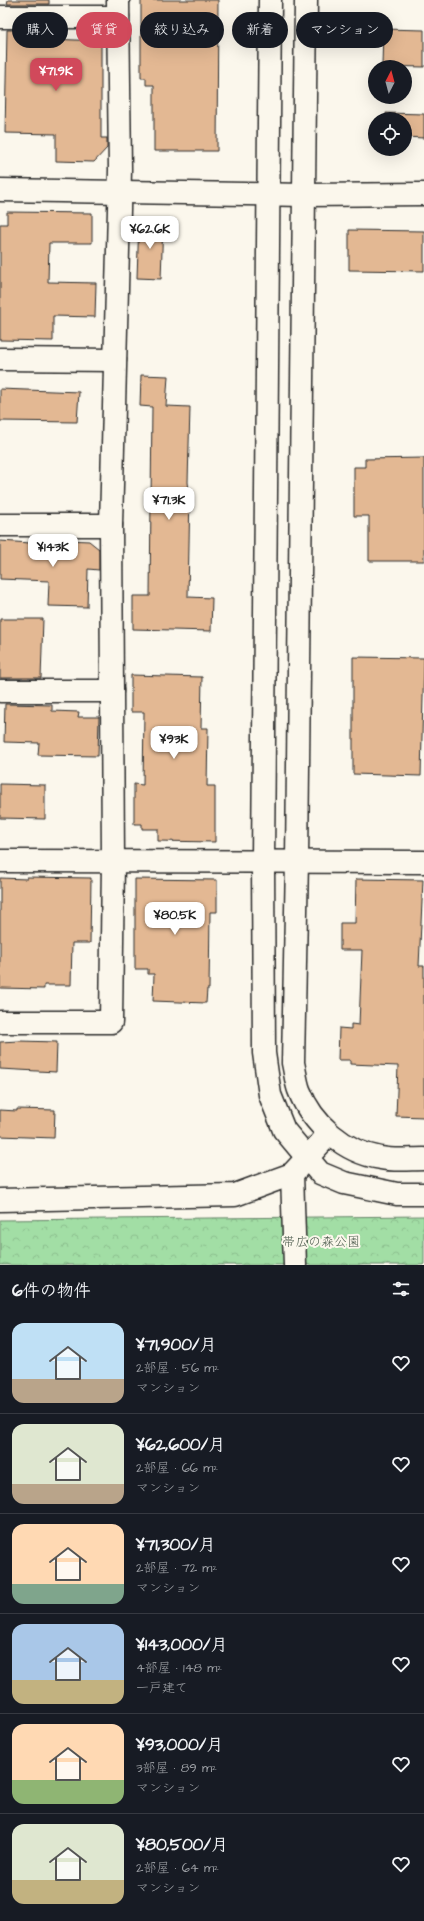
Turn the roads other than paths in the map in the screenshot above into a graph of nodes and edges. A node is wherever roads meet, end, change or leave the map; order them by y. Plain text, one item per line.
1 (270, 0) edge
2 (306, 0) edge
3 (118, 9) edge
4 (0, 17) edge
5 (0, 190) edge
6 (119, 193) junction
7 (268, 194) junction
8 (424, 194) edge
9 (305, 195) junction
10 (0, 359) edge
11 (115, 360) junction
12 (0, 525) edge
13 (111, 525) junction
14 (0, 691) edge
15 (112, 691) junction
16 (263, 860) junction
17 (0, 861) edge
18 (297, 861) junction
19 (113, 862) junction
20 (424, 862) edge
21 (0, 1022) edge
22 (329, 1134) junction
23 (306, 1158) junction
24 (424, 1159) edge
25 (292, 1174) junction
26 (424, 1194) edge
27 (0, 1200) edge
28 (295, 1265) edge

1 - 7 street
2 - 9 street
3 - 4 street
3 - 6 street
5 - 6 street
6 - 7 street
6 - 11 street
7 - 9 street
7 - 16 street
8 - 9 street
9 - 18 street
10 - 11 street
11 - 13 street
12 - 13 street
13 - 15 street
14 - 15 street
15 - 19 street
16 - 18 street
16 - 19 street
16 - 23 street
17 - 19 street
18 - 20 street
18 - 22 street
19 - 21 street
22 - 23 street
22 - 24 street
23 - 25 street
23 - 26 street
25 - 27 street
25 - 28 street

